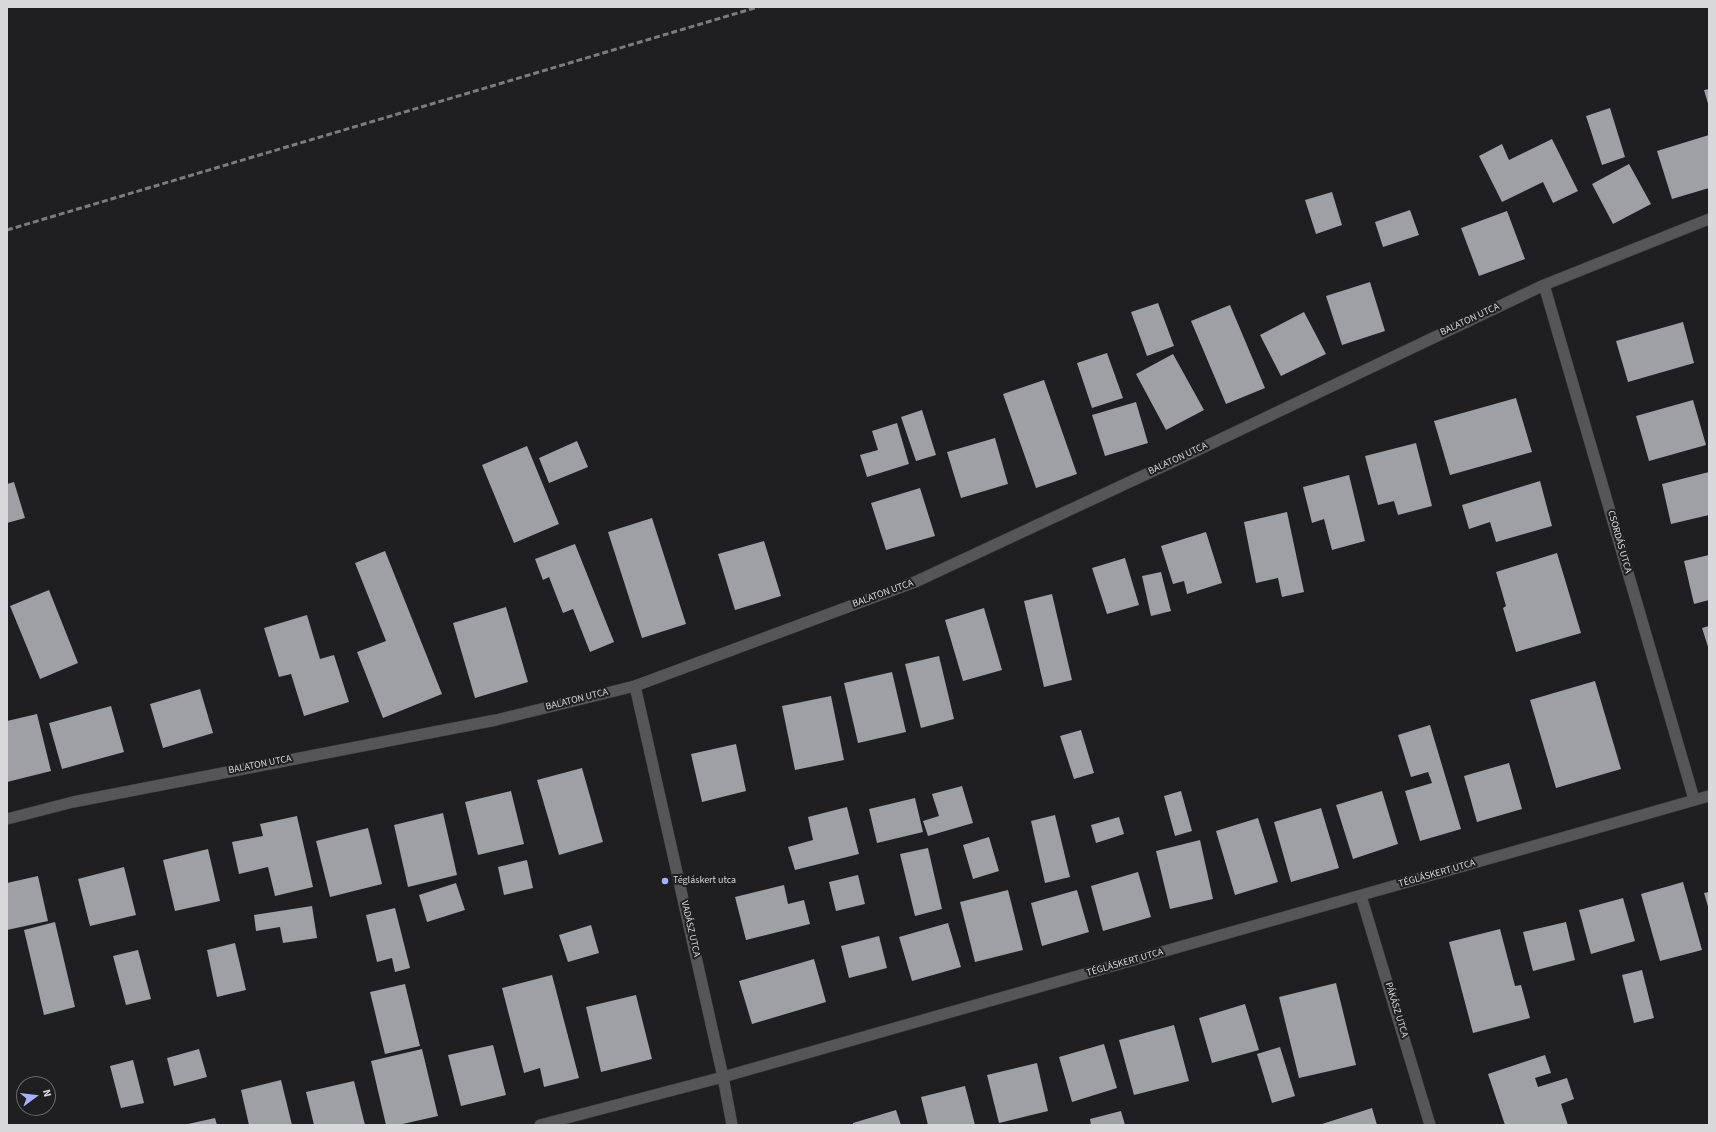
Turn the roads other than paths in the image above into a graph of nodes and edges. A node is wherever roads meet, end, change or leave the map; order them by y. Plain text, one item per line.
1 (1709, 219) edge
2 (1544, 285) junction
3 (635, 686) junction
4 (1709, 796) edge
5 (1694, 799) junction
6 (7, 819) edge
7 (1362, 896) junction
8 (723, 1077) junction
9 (540, 1125) edge
10 (732, 1125) edge
11 (1430, 1125) edge

1 - 2 street, BALATON UTCA
2 - 3 street, BALATON UTCA
2 - 5 street, CSORDÁS UTCA
3 - 6 street, BALATON UTCA
3 - 8 street, VADÁSZ UTCA
4 - 5 street, TÉGLÁSKERT UTCA
5 - 7 street, TÉGLÁSKERT UTCA
7 - 8 street, TÉGLÁSKERT UTCA
7 - 11 street, PÁKÁSZ UTCA
8 - 9 street, TÉGLÁSKERT UTCA
8 - 10 street, VADÁSZ UTCA

